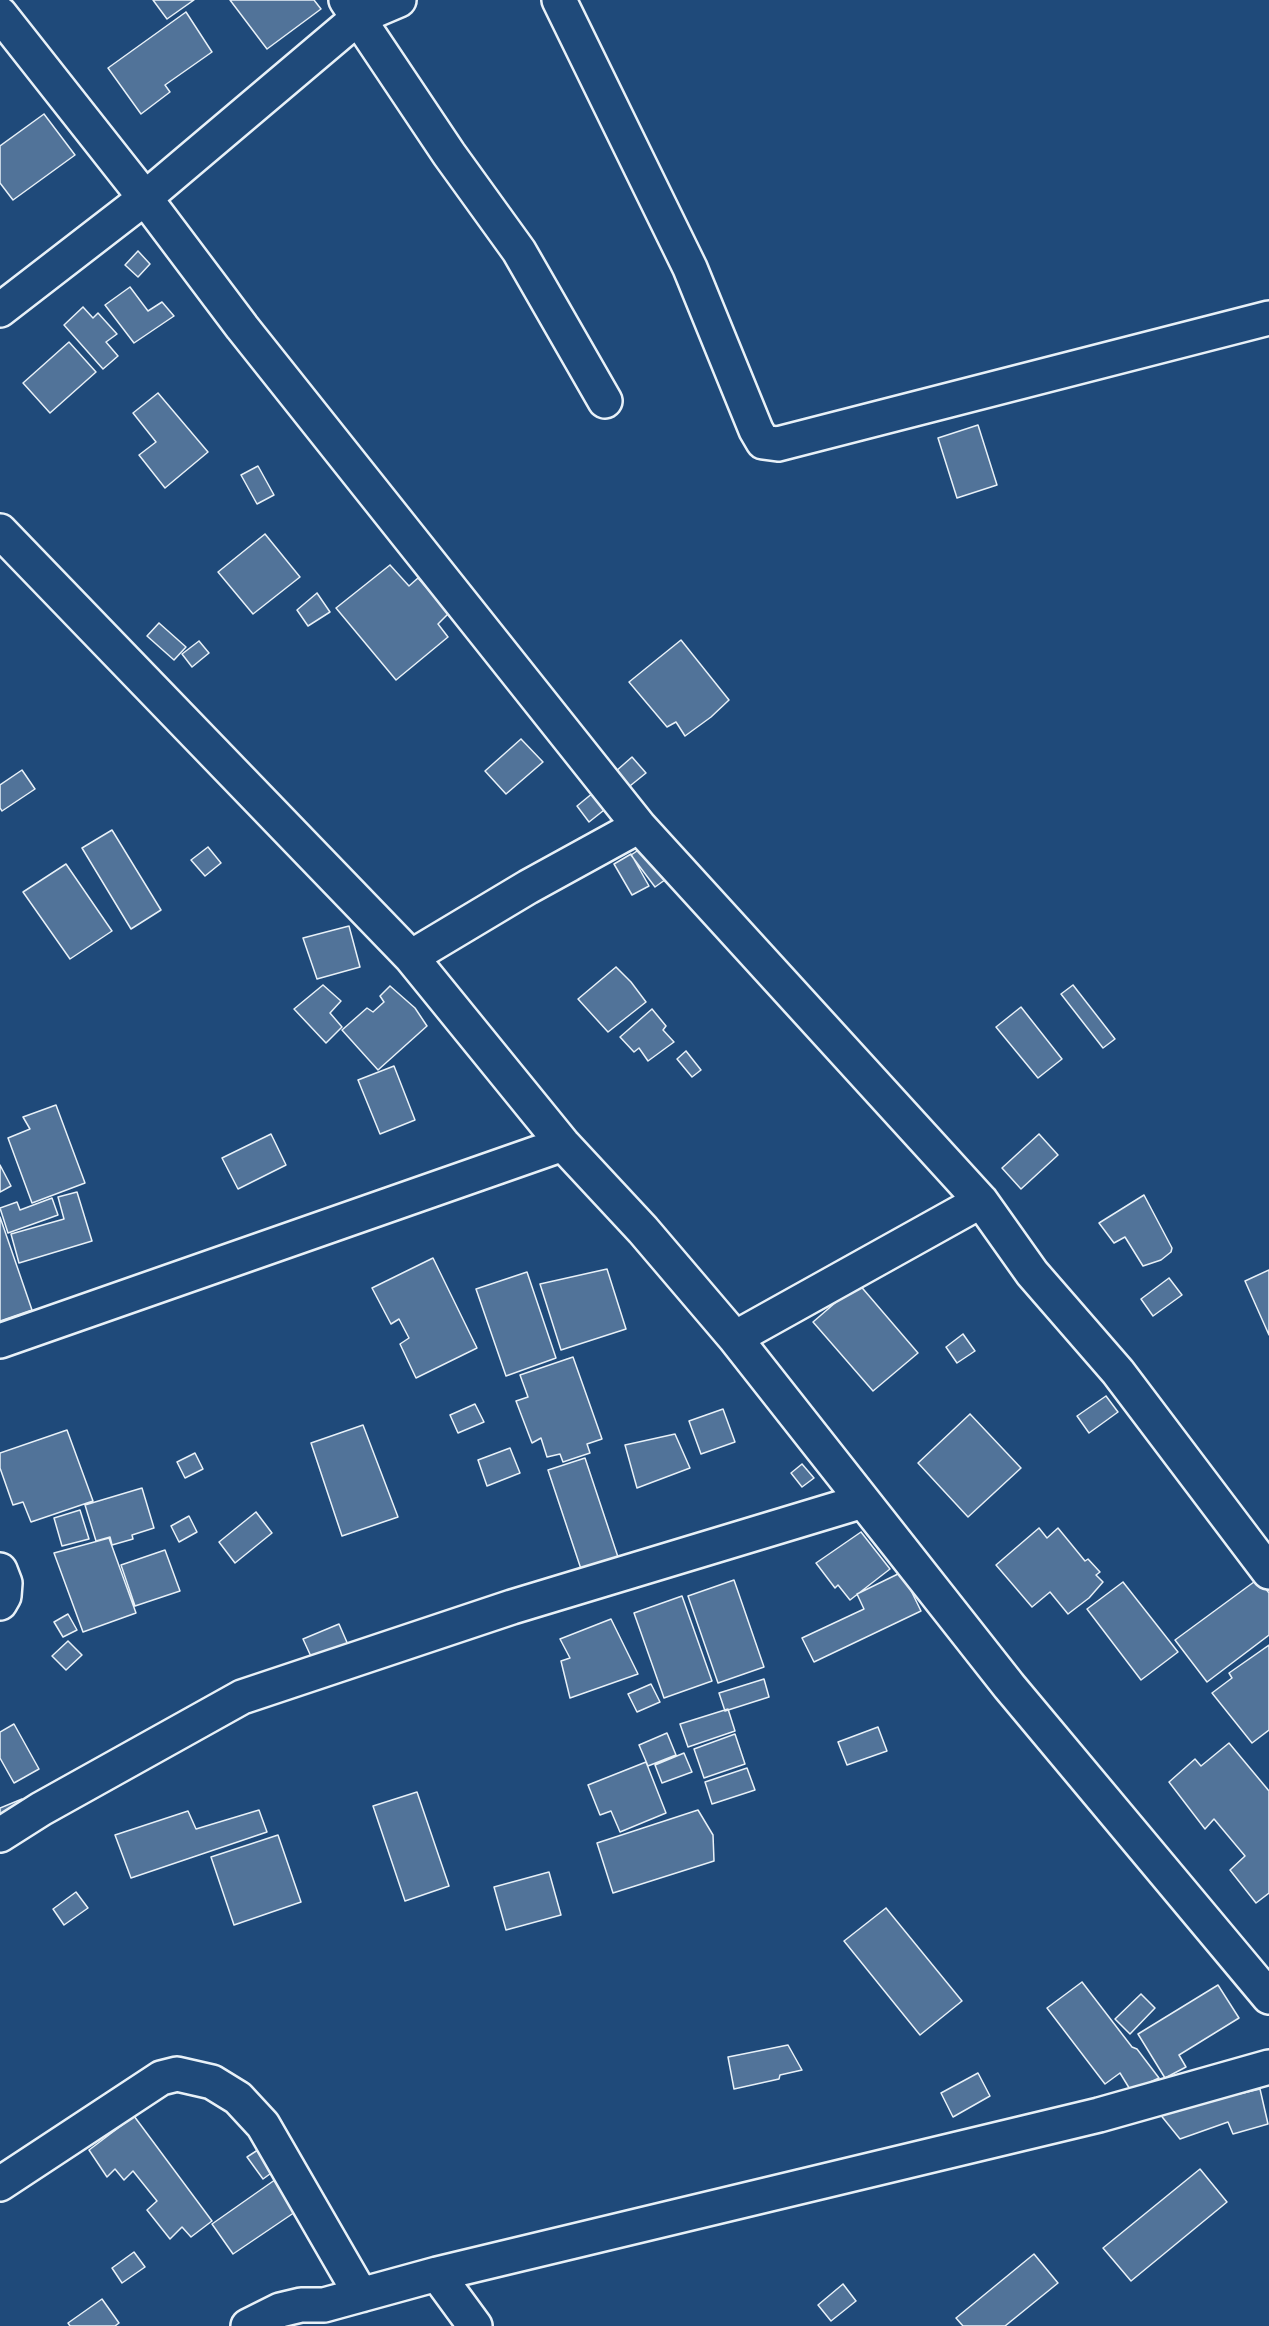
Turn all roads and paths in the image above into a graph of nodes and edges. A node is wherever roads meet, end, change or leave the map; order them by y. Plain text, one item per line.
1 (399, 0) edge
2 (559, 0) edge
3 (353, 8) edge
4 (0, 14) edge
5 (145, 198) junction
6 (0, 310) edge
7 (1269, 318) edge
8 (605, 401) dead end
9 (0, 531) edge
10 (639, 826) junction
11 (411, 957) junction
12 (563, 1144) junction
13 (981, 1201) junction
14 (735, 1338) junction
15 (0, 1341) edge
16 (863, 1501) junction
17 (0, 1570) edge
18 (1269, 1572) edge
19 (0, 1603) edge
20 (0, 1835) edge
21 (1269, 1997) edge
22 (1269, 2067) edge
23 (0, 2184) edge
24 (437, 2274) junction
25 (361, 2295) junction
26 (248, 2326) edge
27 (475, 2326) edge

1 - 3 street
2 - 7 street
3 - 5 street
3 - 8 street
4 - 5 street
5 - 6 street
5 - 10 street
9 - 11 street
10 - 11 street
10 - 13 street
11 - 12 street
12 - 14 street
12 - 15 street
13 - 14 street
13 - 18 street
14 - 16 street
16 - 20 street
16 - 21 street
17 - 19 street
22 - 24 street
23 - 25 street
24 - 25 street
24 - 27 street
25 - 26 street

